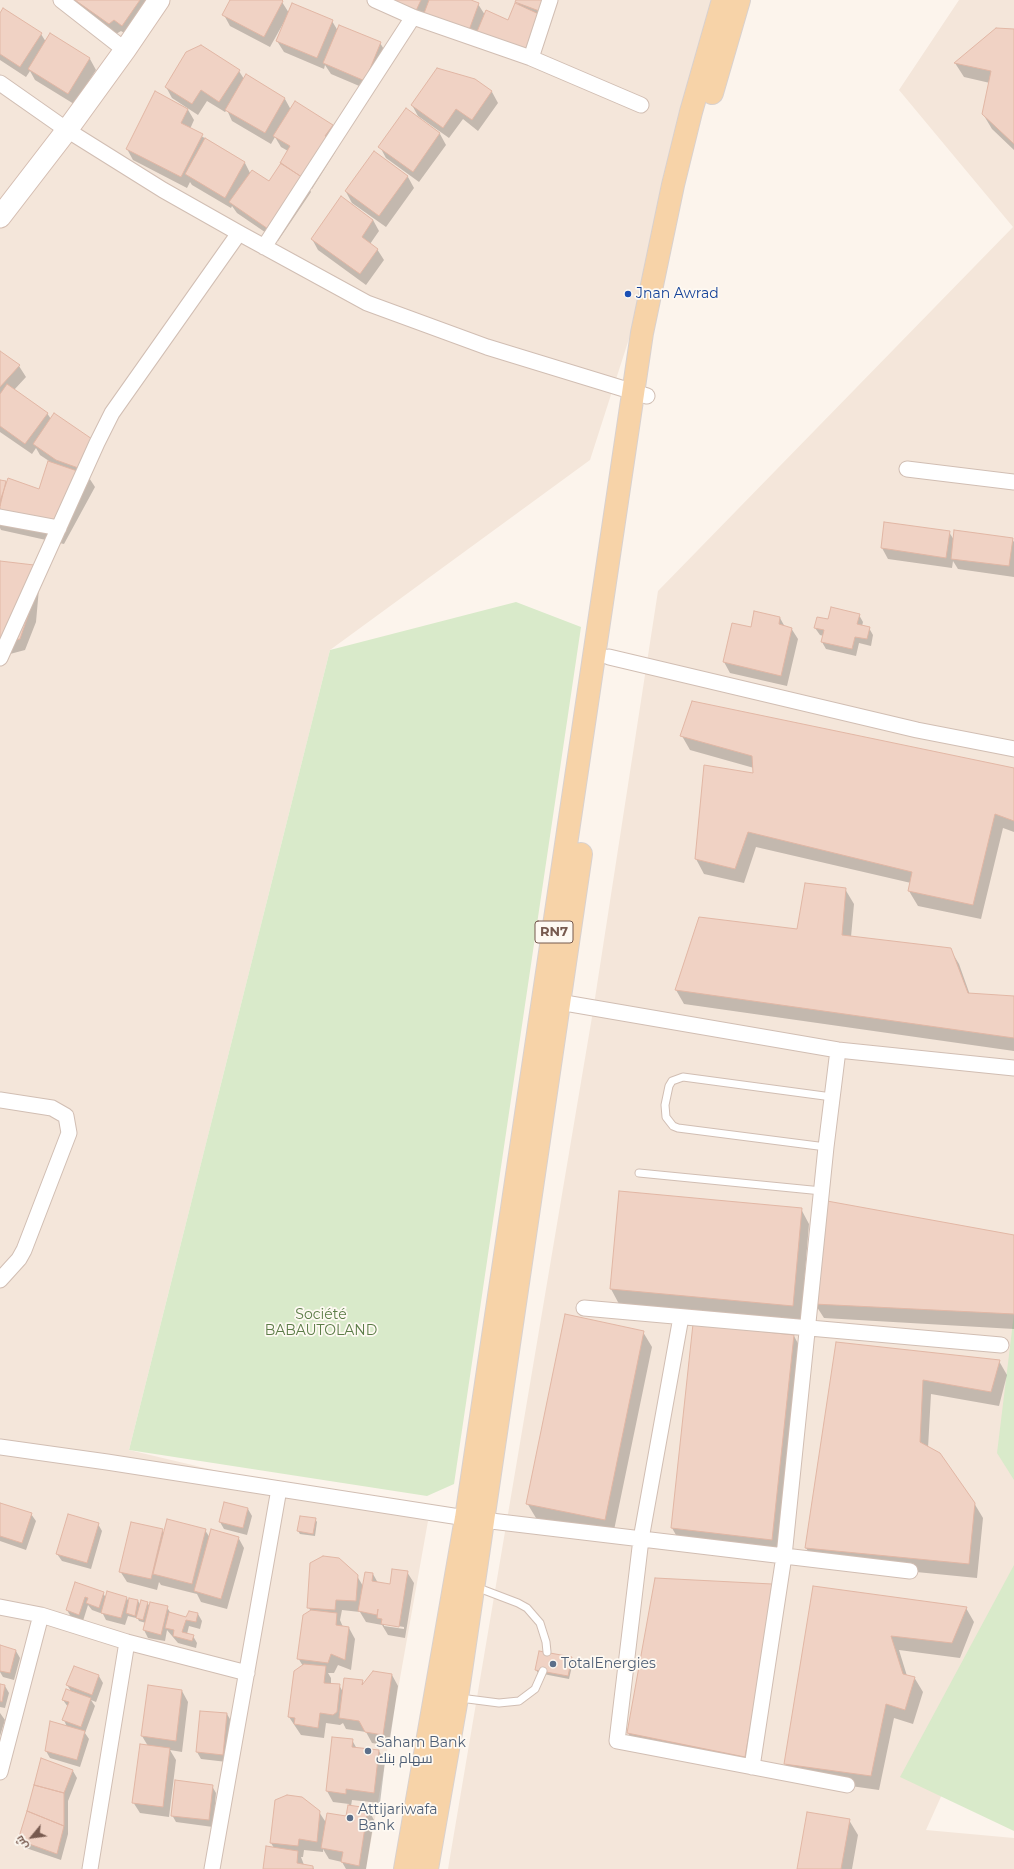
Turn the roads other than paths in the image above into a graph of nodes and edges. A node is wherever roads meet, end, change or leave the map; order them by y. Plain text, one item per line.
1 (61, 0) edge
2 (159, 0) edge
3 (375, 0) edge
4 (550, 0) edge
5 (723, 0) edge
6 (739, 0) edge
7 (413, 17) junction
8 (125, 50) junction
9 (531, 58) junction
10 (0, 83) edge
11 (641, 105) dead end
12 (67, 130) junction
13 (0, 217) edge
14 (239, 233) junction
15 (264, 247) junction
16 (640, 394) junction
17 (907, 468) dead end
18 (1014, 482) edge
19 (0, 517) edge
20 (58, 528) junction
21 (609, 657) junction
22 (0, 658) edge
23 (1014, 749) edge
24 (559, 1002) junction
25 (838, 1050) junction
26 (1014, 1068) edge
27 (832, 1097) junction
28 (0, 1100) edge
29 (826, 1147) junction
30 (639, 1173) dead end
31 (822, 1191) junction
32 (3, 1271) edge
33 (584, 1308) dead end
34 (681, 1316) junction
35 (807, 1328) junction
36 (1001, 1344) dead end
37 (0, 1447) edge
38 (279, 1489) junction
39 (475, 1519) junction
40 (641, 1539) junction
41 (784, 1556) junction
42 (910, 1571) dead end
43 (474, 1586) junction
44 (0, 1607) edge
45 (41, 1615) junction
46 (127, 1642) junction
47 (547, 1652) dead end
48 (543, 1672) dead end
49 (247, 1673) junction
50 (457, 1698) junction
51 (752, 1767) junction
52 (0, 1772) edge
53 (848, 1785) dead end
54 (90, 1869) edge
55 (212, 1869) edge
56 (405, 1869) edge
57 (427, 1869) edge

1 - 8 street
2 - 8 street
3 - 7 street
4 - 9 street
5 - 16 main road, RN7
6 - 16 main road, RN7
7 - 9 street
7 - 15 street
8 - 12 street
9 - 11 street
10 - 12 street
12 - 13 street
12 - 14 street
14 - 15 street
14 - 20 street
15 - 16 street
16 - 21 main road, RN7
16 - 39 main road, RN7
17 - 18 street
19 - 20 street
20 - 22 street
21 - 23 street
21 - 24 main road, RN7
24 - 25 street
24 - 39 main road, RN7
25 - 26 street
25 - 27 street
27 - 29 street
27 - 29 lane
28 - 32 street
29 - 31 street
30 - 31 lane
31 - 35 street
33 - 34 street
34 - 35 street
34 - 40 street
35 - 36 street
35 - 41 street
37 - 38 street
38 - 39 street
38 - 49 street
39 - 40 street
39 - 43 main road, RN7
39 - 56 main road, RN7
40 - 41 street
40 - 51 street
41 - 42 street
41 - 51 street
43 - 47 lane
43 - 50 main road, RN7
44 - 45 street
45 - 46 street
45 - 52 street
46 - 49 street
46 - 54 street
48 - 50 lane
49 - 55 street
50 - 57 main road, RN7
51 - 53 street

